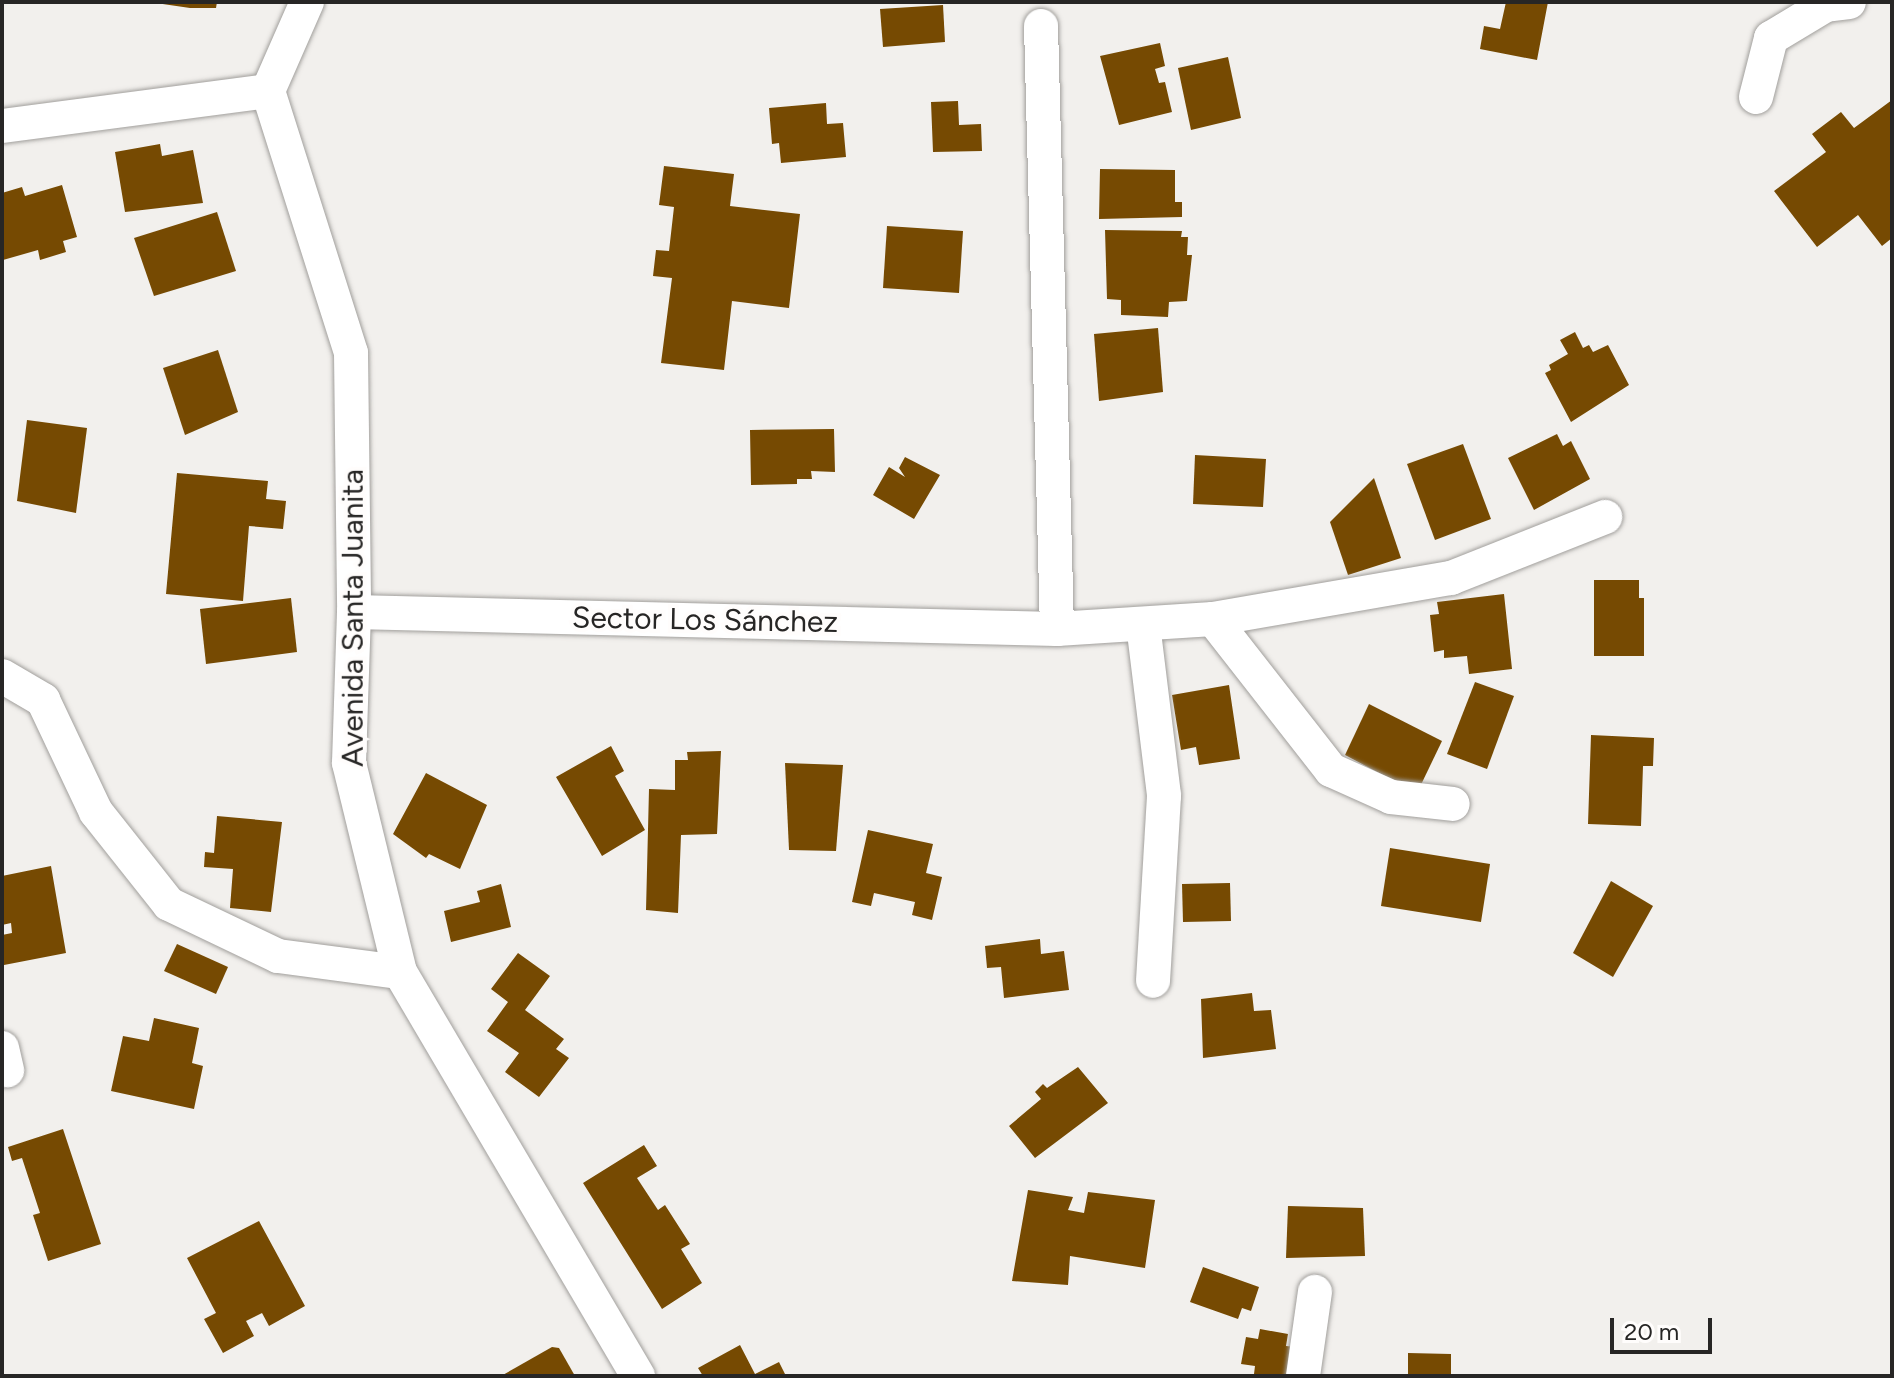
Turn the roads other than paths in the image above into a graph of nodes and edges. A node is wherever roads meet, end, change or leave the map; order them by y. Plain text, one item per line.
1 (307, 2) edge
2 (1849, 2) edge
3 (1041, 26) dead end
4 (268, 91) junction
5 (1756, 97) dead end
6 (2, 126) edge
7 (1605, 517) dead end
8 (354, 612) junction
9 (1213, 619) junction
10 (1143, 624) junction
11 (1057, 629) junction
12 (2, 676) edge
13 (1453, 804) dead end
14 (400, 972) junction
15 (1153, 981) dead end
16 (1315, 1292) dead end
17 (638, 1376) edge
18 (1303, 1376) edge

1 - 4 street
2 - 5 street
3 - 11 street
4 - 6 street
4 - 8 street, Avenida Santa Juanita
7 - 9 street, Sector Los Sánchez
8 - 11 street, Sector Los Sánchez
8 - 14 street, Avenida Santa Juanita
9 - 10 street, Sector Los Sánchez
9 - 13 street
10 - 11 street, Sector Los Sánchez
10 - 15 street
12 - 14 street
14 - 17 street, Avenida Santa Juanita
16 - 18 street

